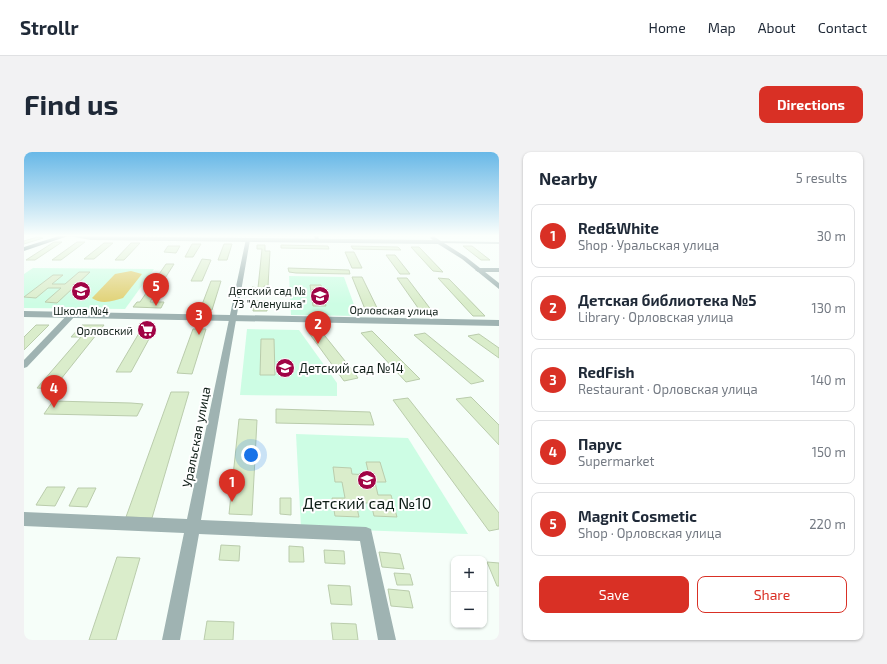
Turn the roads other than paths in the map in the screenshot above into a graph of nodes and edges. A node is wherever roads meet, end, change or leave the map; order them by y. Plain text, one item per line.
1 (244, 259) edge
2 (465, 259) edge
3 (478, 270) junction
4 (499, 270) edge
5 (499, 287) edge
6 (24, 314) edge
7 (72, 315) junction
8 (233, 318) junction
9 (499, 323) edge
10 (24, 366) edge
11 (24, 519) edge
12 (192, 527) junction
13 (171, 640) edge
14 (387, 640) edge

1 - 8 street, Уральская улица
2 - 3 street
3 - 4 street
3 - 5 street
6 - 7 street, Орловская улица
7 - 8 street, Орловская улица
7 - 10 street
8 - 9 street, Орловская улица
8 - 12 street, Уральская улица
11 - 12 street
12 - 13 street, Уральская улица
12 - 14 street

